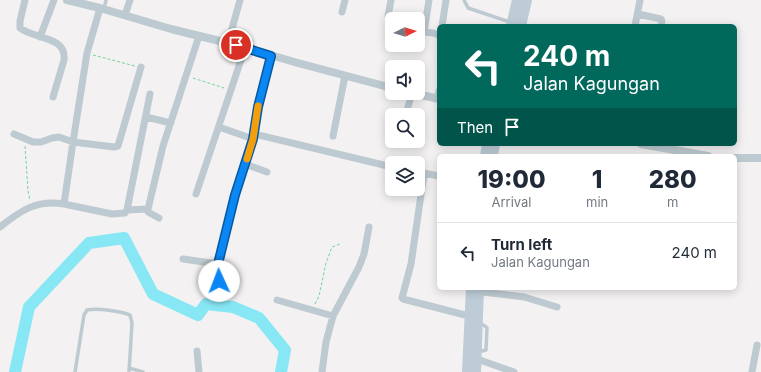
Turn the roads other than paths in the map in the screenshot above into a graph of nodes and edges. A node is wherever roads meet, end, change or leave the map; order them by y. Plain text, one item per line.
1 (26, 0) edge
2 (54, 0) edge
3 (67, 0) edge
4 (106, 0) edge
5 (130, 0) edge
6 (240, 0) edge
7 (345, 0) edge
8 (391, 0) edge
9 (429, 0) edge
10 (446, 0) edge
11 (464, 0) edge
12 (517, 0) edge
13 (527, 0) edge
14 (640, 0) edge
15 (102, 8) junction
16 (342, 12) dead end
17 (389, 12) edge
18 (638, 14) junction
19 (125, 15) junction
20 (425, 16) edge
21 (442, 24) edge
22 (512, 24) edge
23 (515, 24) edge
24 (515, 24) edge
25 (636, 24) edge
26 (661, 24) edge
27 (425, 33) edge
28 (437, 34) edge
29 (200, 36) junction
30 (40, 37) junction
31 (228, 42) junction
32 (245, 48) junction
33 (271, 56) junction
34 (141, 67) road end
35 (345, 76) junction
36 (385, 86) edge
37 (150, 94) dead end
38 (425, 94) edge
39 (437, 96) edge
40 (53, 97) dead end
41 (146, 117) junction
42 (170, 123) junction
43 (219, 127) junction
44 (14, 134) dead end
45 (333, 136) dead end
46 (253, 137) junction
47 (73, 142) junction
48 (660, 146) edge
49 (698, 154) edge
50 (737, 158) edge
51 (761, 158) edge
52 (245, 164) junction
53 (385, 165) edge
54 (268, 172) dead end
55 (425, 174) edge
56 (437, 176) edge
57 (196, 194) dead end
58 (418, 196) edge
59 (64, 204) junction
60 (148, 209) junction
61 (127, 210) junction
62 (159, 218) dead end
63 (0, 227) edge
64 (369, 227) dead end
65 (183, 259) dead end
66 (218, 264) junction
67 (231, 287) dead end
68 (475, 290) edge
69 (475, 290) edge
70 (481, 290) edge
71 (277, 300) dead end
72 (557, 307) dead end
73 (334, 316) junction
74 (469, 316) junction
75 (757, 345) dead end
76 (197, 351) dead end
77 (477, 356) junction
78 (129, 370) edge
79 (75, 372) edge
80 (143, 372) edge
81 (199, 372) edge
82 (322, 372) edge
83 (467, 372) edge
84 (476, 372) edge
85 (514, 372) edge
86 (752, 372) edge

1 - 30 street
2 - 30 street
3 - 15 street
4 - 15 lane
5 - 19 street
6 - 31 street
7 - 16 street
8 - 17 street
9 - 20 street
10 - 21 street
11 - 22 lane
12 - 23 main road
13 - 24 main road
14 - 18 street
15 - 19 street
15 - 47 street
18 - 25 street
18 - 26 street
19 - 29 street
27 - 28 street
29 - 31 street
29 - 42 street
30 - 40 street
31 - 32 street
32 - 33 street
32 - 43 street
33 - 35 street
33 - 46 street
34 - 47 street
35 - 36 street
35 - 45 street
37 - 41 street
38 - 39 street
41 - 42 street
41 - 61 street
42 - 60 street
43 - 46 street
43 - 57 street
44 - 47 street
46 - 52 street
46 - 53 street
47 - 59 street
48 - 49 street
50 - 51 street
52 - 54 street
52 - 66 street
55 - 56 street
58 - 74 street
59 - 61 street
59 - 63 street
60 - 61 street
60 - 62 street
64 - 73 street
65 - 66 street
66 - 67 street
68 - 74 main road
69 - 77 main road
70 - 72 street
71 - 73 street
73 - 82 street
74 - 83 main road
75 - 86 street
76 - 81 street
77 - 84 main road
77 - 85 street
78 - 79 lane
78 - 80 lane

